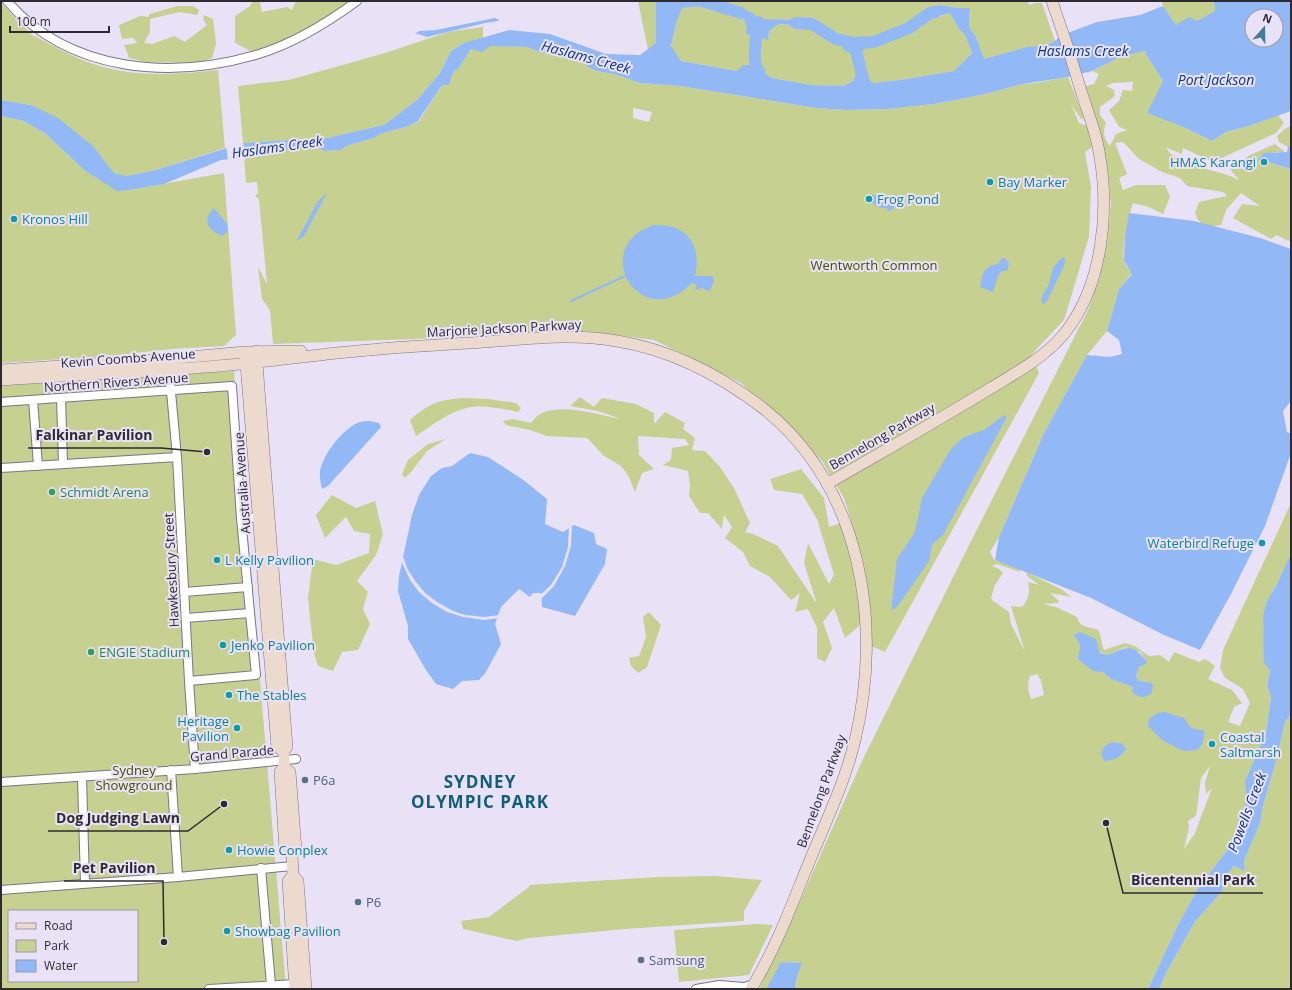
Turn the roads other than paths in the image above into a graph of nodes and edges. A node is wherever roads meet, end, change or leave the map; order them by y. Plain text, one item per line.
1 (7, 1) edge
2 (357, 1) edge
3 (1052, 1) edge
4 (251, 357) junction
5 (168, 364) junction
6 (1, 370) edge
7 (1, 380) edge
8 (172, 390) junction
9 (61, 398) junction
10 (33, 400) junction
11 (1, 402) edge
12 (176, 457) junction
13 (63, 464) junction
14 (38, 466) junction
15 (1, 468) edge
16 (827, 484) junction
17 (253, 517) junction
18 (248, 587) junction
19 (184, 592) junction
20 (250, 613) junction
21 (186, 618) junction
22 (189, 681) junction
23 (296, 759) dead end
24 (284, 760) junction
25 (196, 769) junction
26 (171, 770) junction
27 (82, 777) junction
28 (1, 782) edge
29 (292, 865) junction
30 (261, 868) junction
31 (178, 878) junction
32 (86, 883) junction
33 (1, 890) edge
34 (270, 985) junction
35 (295, 986) edge
36 (752, 987) edge
37 (710, 988) edge
38 (209, 989) edge
39 (306, 989) edge
40 (696, 989) edge

1 - 2 street
3 - 16 street, Bennelong Parkway
4 - 5 street, Kevin Coombs Avenue
4 - 16 street, Marjorie Jackson Parkway
4 - 17 street, Australia Avenue
5 - 6 street, Kevin Coombs Avenue
5 - 7 street, Kevin Coombs Avenue
5 - 8 street, Hawkesbury Street
8 - 9 street, Northern Rivers Avenue
8 - 12 street, Hawkesbury Street
8 - 17 street, Northern Rivers Avenue
9 - 10 street, Northern Rivers Avenue
9 - 13 street
10 - 11 street, Northern Rivers Avenue
10 - 14 street
12 - 13 street
12 - 19 street, Hawkesbury Street
13 - 14 street
14 - 15 street
16 - 36 street, Bennelong Parkway
17 - 18 street
17 - 24 street, Australia Avenue
18 - 19 street
18 - 20 street
19 - 21 street, Hawkesbury Street
20 - 21 street
20 - 22 street
21 - 22 street, Hawkesbury Street
22 - 25 street, Hawkesbury Street
23 - 24 street, Grand Parade
24 - 25 street, Grand Parade
24 - 29 street, Australia Avenue
25 - 26 street, Grand Parade
26 - 27 street, Grand Parade
26 - 31 street
27 - 28 street, Grand Parade
27 - 32 street
29 - 30 street
29 - 35 street, Australia Avenue
29 - 39 street, Australia Avenue
30 - 31 street
30 - 34 street
31 - 32 street
32 - 33 street
34 - 35 street
34 - 38 street
36 - 37 street
37 - 40 street

